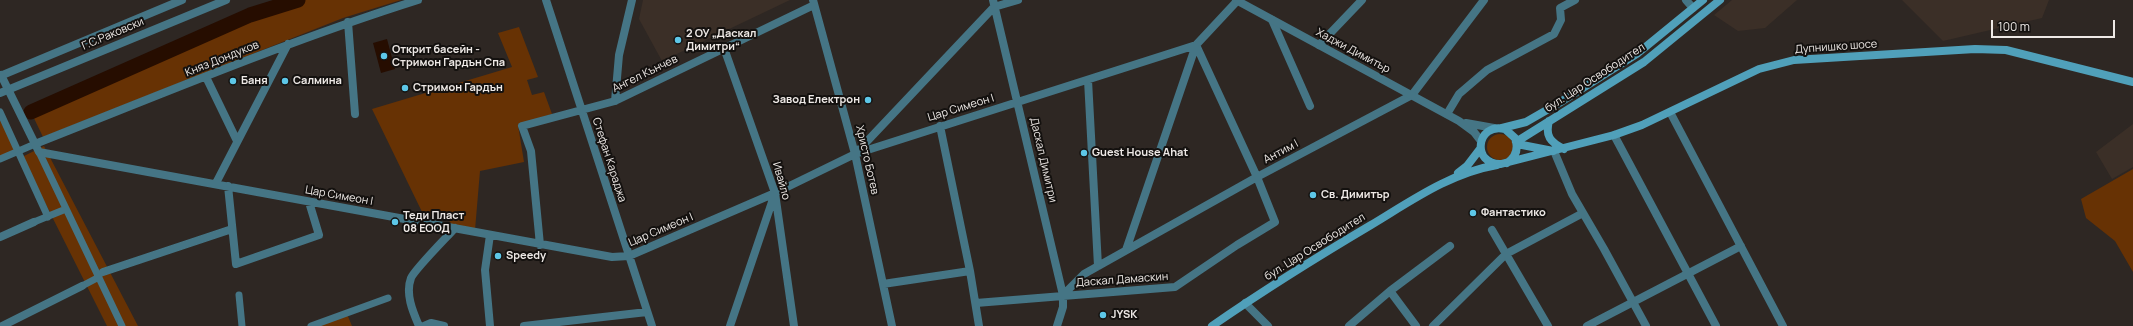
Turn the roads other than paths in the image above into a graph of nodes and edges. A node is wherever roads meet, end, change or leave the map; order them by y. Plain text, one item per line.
1 (182, 0) edge
2 (226, 0) edge
3 (418, 0) edge
4 (546, 0) edge
5 (632, 0) edge
6 (1018, 0) edge
7 (1237, 0) edge
8 (1362, 0) edge
9 (1484, 0) edge
10 (1575, 0) edge
11 (1686, 0) edge
12 (1703, 0) edge
13 (1720, 0) edge
14 (814, 2) edge
15 (993, 4) edge
16 (1559, 4) edge
17 (1693, 8) junction
18 (1272, 20) junction
19 (348, 22) junction
20 (288, 44) junction
21 (1196, 45) junction
22 (1319, 45) junction
23 (724, 48) junction
24 (0, 75) edge
25 (206, 77) junction
26 (1088, 80) junction
27 (2133, 82) edge
28 (8, 89) junction
29 (0, 93) edge
30 (1412, 95) junction
31 (615, 101) junction
32 (1018, 102) junction
33 (1310, 106) dead end
34 (0, 112) edge
35 (581, 112) junction
36 (1670, 112) junction
37 (355, 114) dead end
38 (1447, 114) junction
39 (1459, 121) junction
40 (1549, 121) junction
41 (940, 126) junction
42 (1498, 128) junction
43 (1614, 135) junction
44 (237, 141) junction
45 (1517, 143) junction
46 (35, 144) junction
47 (1481, 145) junction
48 (1564, 149) junction
49 (1554, 151) junction
50 (18, 152) junction
51 (39, 152) junction
52 (855, 154) junction
53 (0, 159) edge
54 (1504, 164) junction
55 (1257, 177) junction
56 (1452, 178) junction
57 (216, 183) junction
58 (228, 186) junction
59 (776, 193) junction
60 (308, 202) junction
61 (66, 209) junction
62 (1583, 214) junction
63 (48, 217) junction
64 (34, 222) joint
65 (455, 228) junction
66 (232, 229) junction
67 (1492, 230) dead end
68 (490, 235) junction
69 (0, 237) edge
70 (540, 245) junction
71 (1450, 246) dead end
72 (1741, 246) junction
73 (1126, 250) junction
74 (1506, 254) junction
75 (629, 256) junction
76 (1098, 266) junction
77 (970, 271) junction
78 (1689, 273) junction
79 (101, 275) junction
80 (883, 284) junction
81 (82, 286) joint
82 (1390, 291) junction
83 (240, 295) dead end
84 (1063, 295) junction
85 (388, 298) dead end
86 (1633, 302) junction
87 (976, 303) junction
88 (1245, 303) junction
89 (647, 312) junction
90 (571, 324) edge
91 (2, 326) edge
92 (122, 326) edge
93 (242, 326) edge
94 (311, 326) edge
95 (419, 326) edge
96 (424, 326) edge
97 (444, 326) edge
98 (490, 326) edge
99 (524, 326) edge
100 (652, 326) edge
101 (730, 326) edge
102 (794, 326) edge
103 (892, 326) edge
104 (979, 326) edge
105 (1057, 326) edge
106 (1212, 326) edge
107 (1268, 326) edge
108 (1349, 326) edge
109 (1416, 326) edge
110 (1433, 326) edge
111 (1548, 326) edge
112 (1587, 326) edge
113 (1646, 326) edge
114 (1716, 326) edge
115 (1783, 326) edge

1 - 24 street, Г.С.Раковски
2 - 28 street, Г.С.Раковски
3 - 19 street, Княз Дондуков
4 - 35 street, Стефан Караджа
5 - 31 street
6 - 15 street
7 - 18 street, Хаджи Димитър
7 - 21 street
8 - 22 street
9 - 30 street, Антим I
10 - 16 street
11 - 17 street
12 - 17 main road, бул. Цар Освободител
13 - 40 main road, бул. Цар Освободител
14 - 23 street, Ангел Кънчев
14 - 52 street, Христо Ботев
15 - 32 street, Даскал Димитри
15 - 52 street
16 - 38 street
17 - 42 main road, бул. Цар Освободител
18 - 22 street, Хаджи Димитър
18 - 33 street
19 - 20 street, Княз Дондуков
19 - 37 street
20 - 25 street, Княз Дондуков
20 - 44 street
21 - 26 street, Цар Симеон I
21 - 55 street
21 - 73 street
22 - 30 street, Хаджи Димитър
23 - 31 street, Ангел Кънчев
23 - 59 street, Ивайло
24 - 28 street
25 - 44 street
25 - 46 street, Княз Дондуков
26 - 32 street, Цар Симеон I
26 - 76 street
27 - 36 main road, Дупнишко шосе
28 - 29 street, Г.С.Раковски
28 - 46 street
30 - 38 street, Хаджи Димитър
30 - 55 street, Антим I
31 - 35 street, Ангел Кънчев
32 - 41 street, Цар Симеон I
32 - 84 street, Даскал Димитри
34 - 50 street
35 - 70 street, Ангел Кънчев
35 - 75 street, Стефан Караджа
36 - 43 main road, Дупнишко шосе
36 - 72 street
38 - 39 street, Хаджи Димитър
39 - 42 street
39 - 47 street
40 - 45 main road, бул. Цар Освободител
40 - 48 main road
41 - 52 street, Цар Симеон I
41 - 77 street
42 - 45 main road
42 - 47 main road
43 - 48 main road, Дупнишко шосе
43 - 78 street
44 - 57 street
45 - 49 main road
45 - 54 main road
46 - 50 street
46 - 51 street
47 - 54 main road
47 - 56 main road
48 - 49 main road, Дупнишко шосе
49 - 54 main road, Дупнишко шосе
49 - 62 street
50 - 53 street
50 - 63 street
51 - 57 street, Цар Симеон I
51 - 61 street
52 - 59 street, Цар Симеон I
52 - 80 street, Христо Ботев
54 - 56 main road, Дупнишко шосе
55 - 73 street, Антим I
55 - 84 street, Даскал Дамаскин
56 - 88 main road, бул. Цар Освободител
57 - 58 street, Цар Симеон I
58 - 60 street, Цар Симеон I
58 - 66 street
59 - 75 street, Цар Симеон I
59 - 101 street
59 - 102 street, Ивайло
60 - 65 street, Цар Симеон I
60 - 66 street
61 - 63 street
61 - 79 street
62 - 74 street
62 - 86 street
63 - 64 street
64 - 69 street
65 - 68 street, Цар Симеон I
65 - 95 street
66 - 79 street
67 - 74 street
68 - 70 street, Цар Симеон I
68 - 98 street
70 - 75 street, Цар Симеон I
71 - 82 street
72 - 78 street
72 - 115 street
73 - 76 street, Антим I
74 - 110 street
74 - 111 street
75 - 89 street, Стефан Караджа
76 - 84 street, Антим I
77 - 80 street
77 - 87 street
78 - 86 street
78 - 114 street
79 - 81 street
79 - 92 street
80 - 103 street, Христо Ботев
81 - 91 street
82 - 108 street
82 - 109 street
83 - 93 street
84 - 87 street, Даскал Дамаскин
84 - 105 street, Даскал Димитри
85 - 94 street
86 - 112 street
86 - 113 street
87 - 104 street
88 - 106 main road, бул. Цар Освободител
88 - 107 street
89 - 90 street
89 - 100 street, Стефан Караджа
90 - 99 street
96 - 97 street

